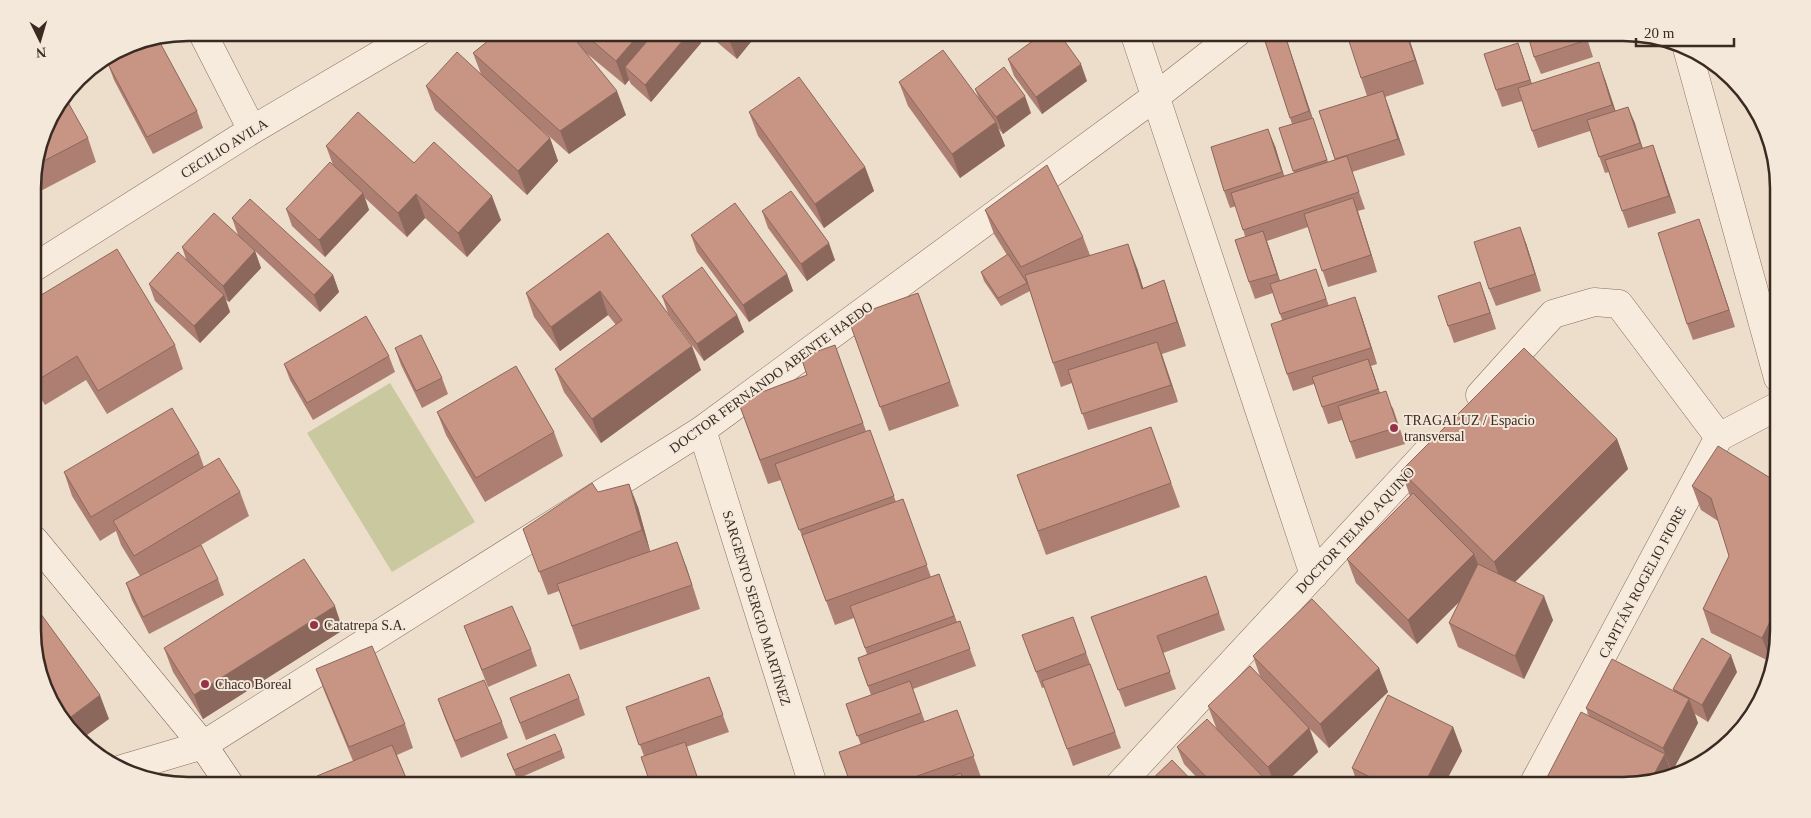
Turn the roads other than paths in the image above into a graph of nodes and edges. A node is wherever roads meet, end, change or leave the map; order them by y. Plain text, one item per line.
1 (1137, 41) edge
2 (1226, 41) edge
3 (207, 42) edge
4 (401, 42) edge
5 (1691, 58) edge
6 (1155, 97) junction
7 (252, 130) junction
8 (42, 262) edge
9 (1770, 349) edge
10 (1770, 410) edge
11 (702, 430) junction
12 (1718, 437) junction
13 (41, 549) edge
14 (1314, 575) junction
15 (203, 746) junction
16 (132, 766) edge
17 (1127, 776) edge
18 (1539, 776) edge
19 (224, 777) edge
20 (810, 777) edge

1 - 6 street
2 - 6 street, DOCTOR FERNANDO ABENTE HAEDO
3 - 7 street
4 - 7 street, CECILIO AVILA
5 - 9 street
6 - 11 street, DOCTOR FERNANDO ABENTE HAEDO
6 - 14 street
7 - 8 street, CECILIO AVILA
10 - 12 street
11 - 15 street, DOCTOR FERNANDO ABENTE HAEDO
11 - 20 street, SARGENTO SERGIO MARTÍNEZ
12 - 14 street, DOCTOR TELMO AQUINO
12 - 18 street, CAPITÁN ROGELIO FIORE
13 - 15 street
14 - 17 street, DOCTOR TELMO AQUINO
15 - 16 street, DOCTOR FERNANDO ABENTE HAEDO
15 - 19 street

